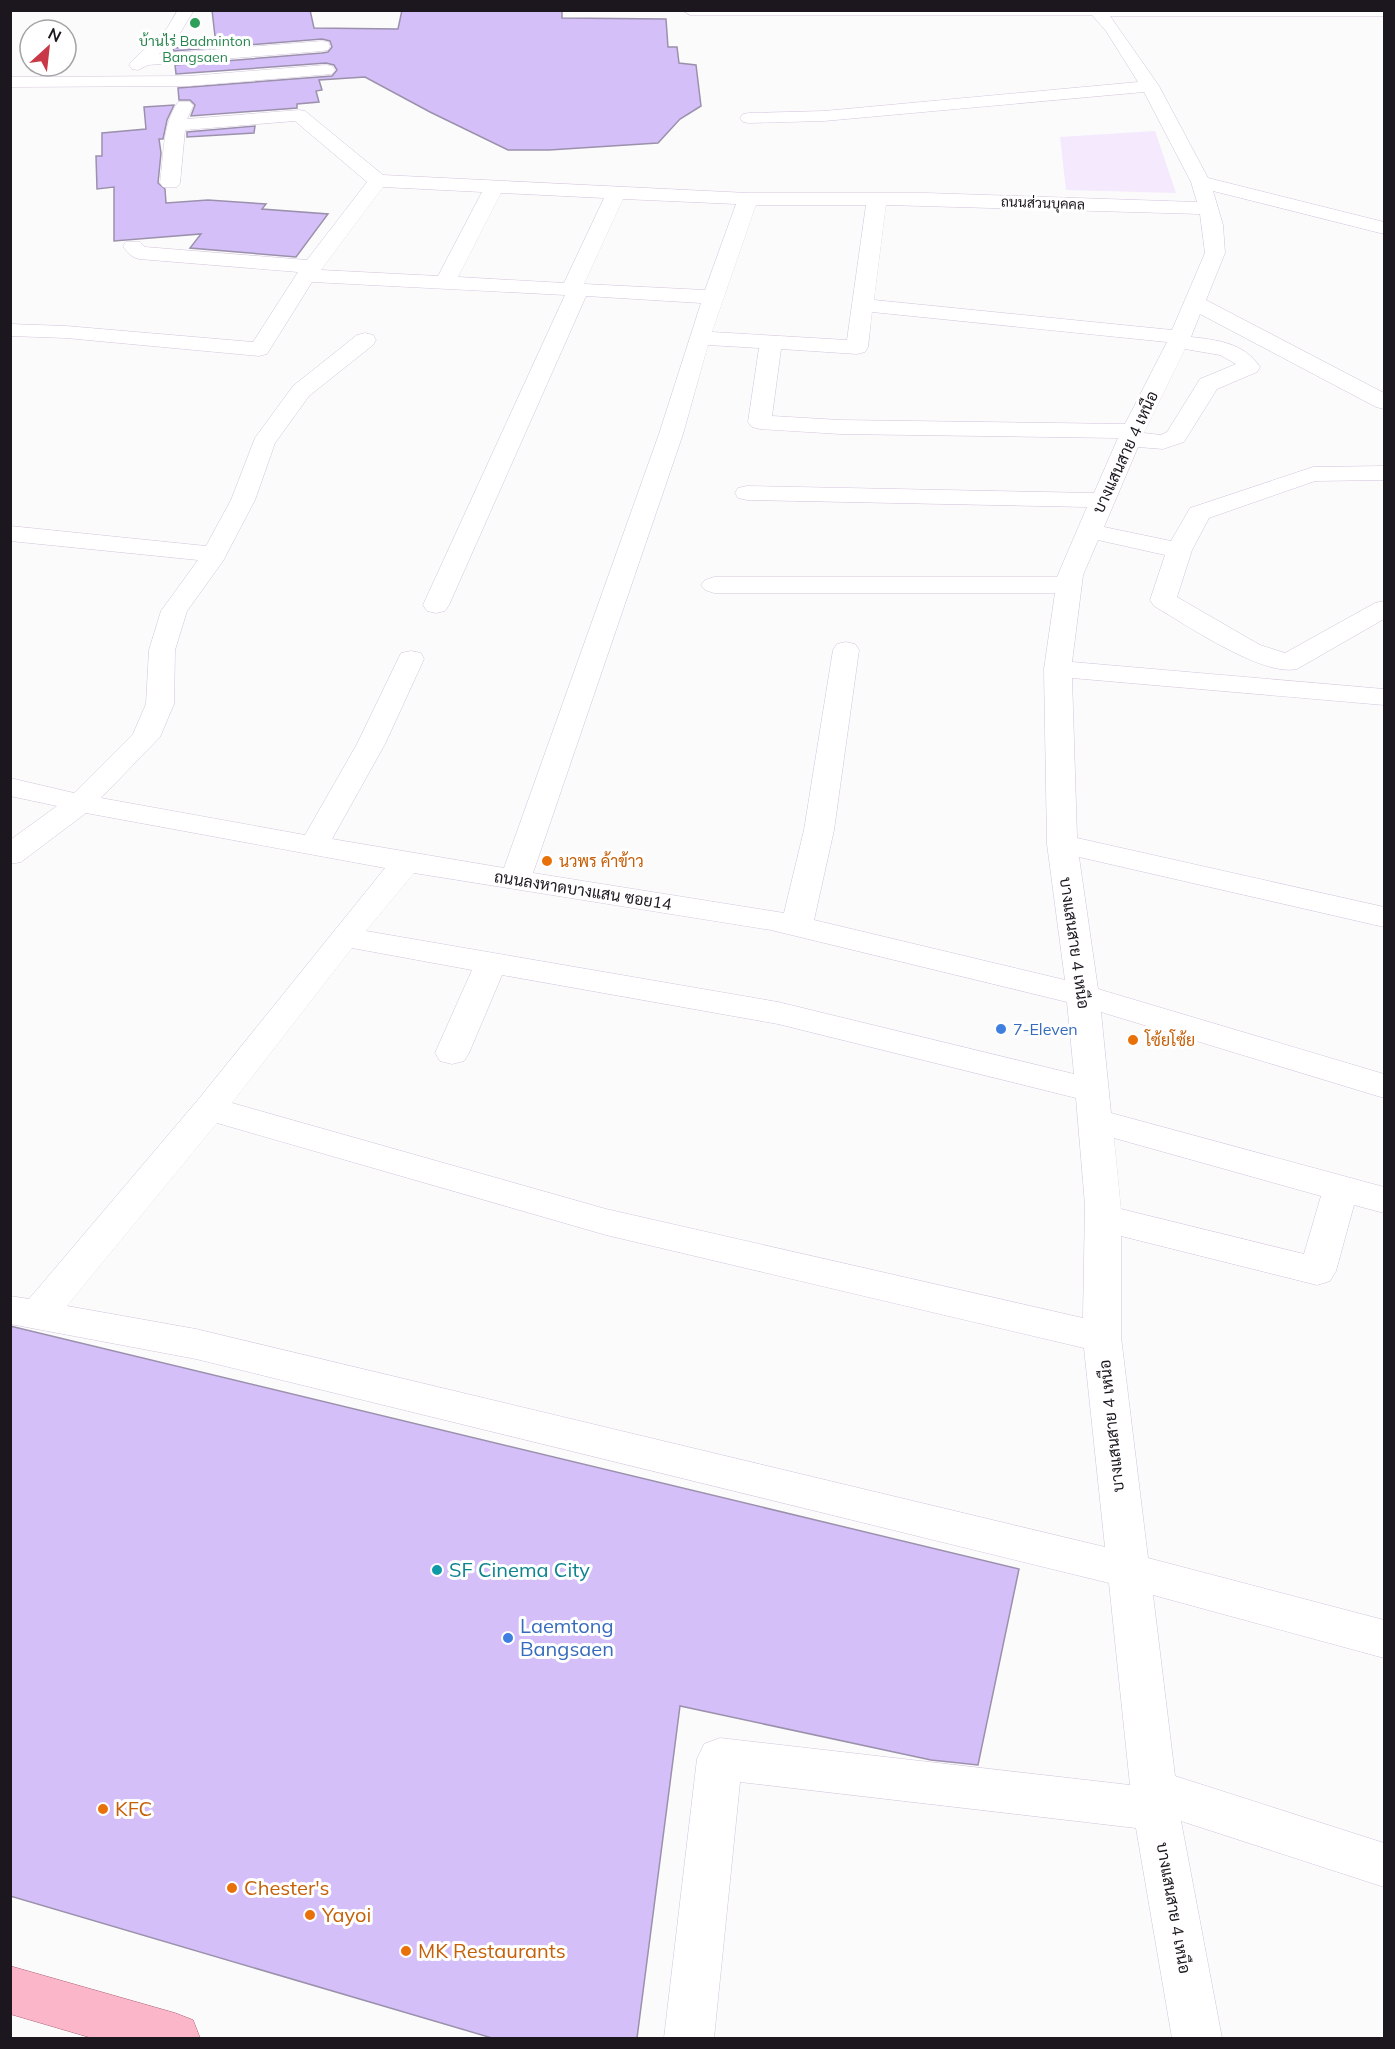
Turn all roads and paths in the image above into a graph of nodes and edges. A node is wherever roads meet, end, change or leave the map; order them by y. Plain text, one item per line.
1 (186, 10) edge
2 (690, 10) edge
3 (831, 11) edge
4 (889, 11) edge
5 (978, 11) edge
6 (1088, 11) edge
7 (1096, 11) edge
8 (1384, 11) edge
9 (160, 44) junction
10 (144, 60) junction
11 (326, 70) dead end
12 (189, 81) junction
13 (10, 82) edge
14 (119, 83) junction
15 (1150, 86) junction
16 (749, 118) dead end
17 (175, 125) junction
18 (378, 181) junction
19 (170, 183) dead end
20 (495, 186) junction
21 (617, 191) junction
22 (1205, 195) junction
23 (748, 199) junction
24 (877, 199) junction
25 (1384, 228) edge
26 (133, 246) dead end
27 (309, 271) junction
28 (445, 283) junction
29 (575, 290) junction
30 (713, 297) junction
31 (1194, 302) junction
32 (862, 305) junction
33 (10, 330) edge
34 (699, 338) junction
35 (1179, 339) junction
36 (365, 340) dead end
37 (771, 342) junction
38 (1384, 402) edge
39 (1131, 435) junction
40 (1384, 473) edge
41 (747, 494) dead end
42 (1103, 500) junction
43 (1089, 531) junction
44 (10, 532) edge
45 (1179, 550) junction
46 (213, 554) junction
47 (714, 585) dead end
48 (1069, 585) junction
49 (436, 605) dead end
50 (1384, 609) edge
51 (846, 650) dead end
52 (411, 659) dead end
53 (1058, 669) junction
54 (1384, 696) edge
55 (10, 787) edge
56 (80, 803) junction
57 (1062, 844) junction
58 (314, 845) junction
59 (10, 855) edge
60 (406, 862) junction
61 (514, 879) junction
62 (1384, 917) edge
63 (797, 926) junction
64 (344, 936) junction
65 (491, 964) junction
66 (1083, 995) junction
67 (452, 1053) dead end
68 (1384, 1086) edge
69 (1094, 1106) junction
70 (209, 1109) junction
71 (1341, 1188) junction
72 (1384, 1200) edge
73 (1102, 1218) junction
74 (24, 1312) edge
75 (1102, 1337) junction
76 (1127, 1570) junction
77 (1384, 1639) edge
78 (1156, 1800) junction
79 (1384, 1865) edge
80 (10, 1990) edge
81 (175, 2038) edge
82 (689, 2038) edge
83 (1197, 2038) edge

1 - 9 street
2 - 3 street
3 - 4 street
4 - 5 street
5 - 6 street
6 - 7 street
7 - 8 street
7 - 15 street, บางแสนสาย 4 เหนือ
9 - 10 street
9 - 10 street
10 - 14 street
11 - 12 street
12 - 14 street
12 - 17 street
13 - 14 street
15 - 16 street
15 - 22 street, บางแสนสาย 4 เหนือ
17 - 18 street
17 - 19 street
18 - 20 street, ถนนส่วนบุคคล
18 - 27 street
20 - 21 street, ถนนส่วนบุคคล
20 - 28 street
21 - 23 street, ถนนส่วนบุคคล
21 - 29 street
22 - 24 street, ถนนส่วนบุคคล
22 - 25 street, ถนนส่วนบุคคล
22 - 31 street, บางแสนสาย 4 เหนือ
23 - 24 street, ถนนส่วนบุคคล
23 - 30 street
24 - 32 street
26 - 27 street
27 - 28 street
27 - 33 street
28 - 29 street
29 - 30 street
29 - 49 street
30 - 34 street
31 - 35 street, บางแสนสาย 4 เหนือ
31 - 38 street
32 - 35 street
32 - 37 street
34 - 37 street
34 - 61 street
35 - 39 street, บางแสนสาย 4 เหนือ
35 - 39 street
36 - 46 street
37 - 39 street
39 - 42 street, บางแสนสาย 4 เหนือ
40 - 45 street
41 - 42 street
42 - 43 street, บางแสนสาย 4 เหนือ
43 - 45 street
43 - 48 street, บางแสนสาย 4 เหนือ
44 - 46 street
45 - 50 street
46 - 56 street
47 - 48 street
48 - 53 street, บางแสนสาย 4 เหนือ
51 - 63 street
52 - 58 street
53 - 54 street
53 - 57 street, บางแสนสาย 4 เหนือ
55 - 56 street, ถนนลงหาดบางแสน ซอย14
56 - 58 street, ถนนลงหาดบางแสน ซอย14
56 - 59 street
57 - 62 street
57 - 66 street, บางแสนสาย 4 เหนือ
58 - 60 street, ถนนลงหาดบางแสน ซอย14
60 - 61 street, ถนนลงหาดบางแสน ซอย14
60 - 64 street
61 - 63 street, ถนนลงหาดบางแสน ซอย14
63 - 66 street, ถนนลงหาดบางแสน ซอย14
64 - 65 street
64 - 70 street
65 - 67 street
65 - 69 street
66 - 68 street, ถนนลงหาดบางแสน ซอย14
66 - 69 street, บางแสนสาย 4 เหนือ
69 - 71 street
69 - 73 street, บางแสนสาย 4 เหนือ
70 - 74 street
70 - 75 street
71 - 72 street
71 - 73 street
73 - 75 street, บางแสนสาย 4 เหนือ
74 - 76 street
75 - 76 street, บางแสนสาย 4 เหนือ
76 - 77 street
76 - 78 street, บางแสนสาย 4 เหนือ
78 - 79 street
78 - 82 street
78 - 83 street, บางแสนสาย 4 เหนือ
80 - 81 main road

